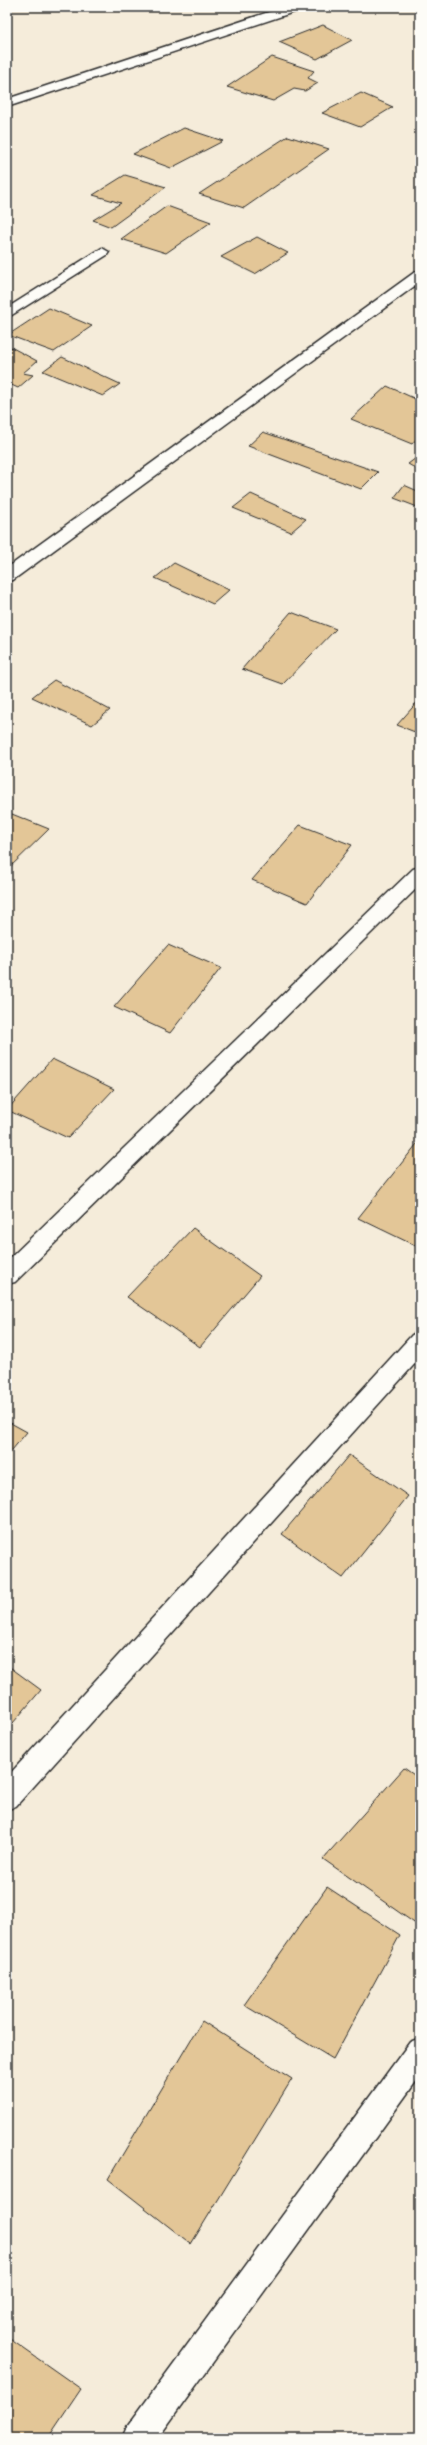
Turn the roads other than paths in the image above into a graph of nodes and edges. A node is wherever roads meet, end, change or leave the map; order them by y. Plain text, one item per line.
1 (296, 7) edge
2 (7, 103) edge
3 (102, 252) dead end
4 (420, 275) edge
5 (7, 314) edge
6 (7, 576) edge
7 (420, 874) edge
8 (7, 1275) edge
9 (420, 1342) edge
10 (7, 1797) edge
11 (420, 2052) edge
12 (138, 2438) edge

1 - 2 street
3 - 5 street
4 - 6 street
7 - 8 street
9 - 10 street
11 - 12 street

